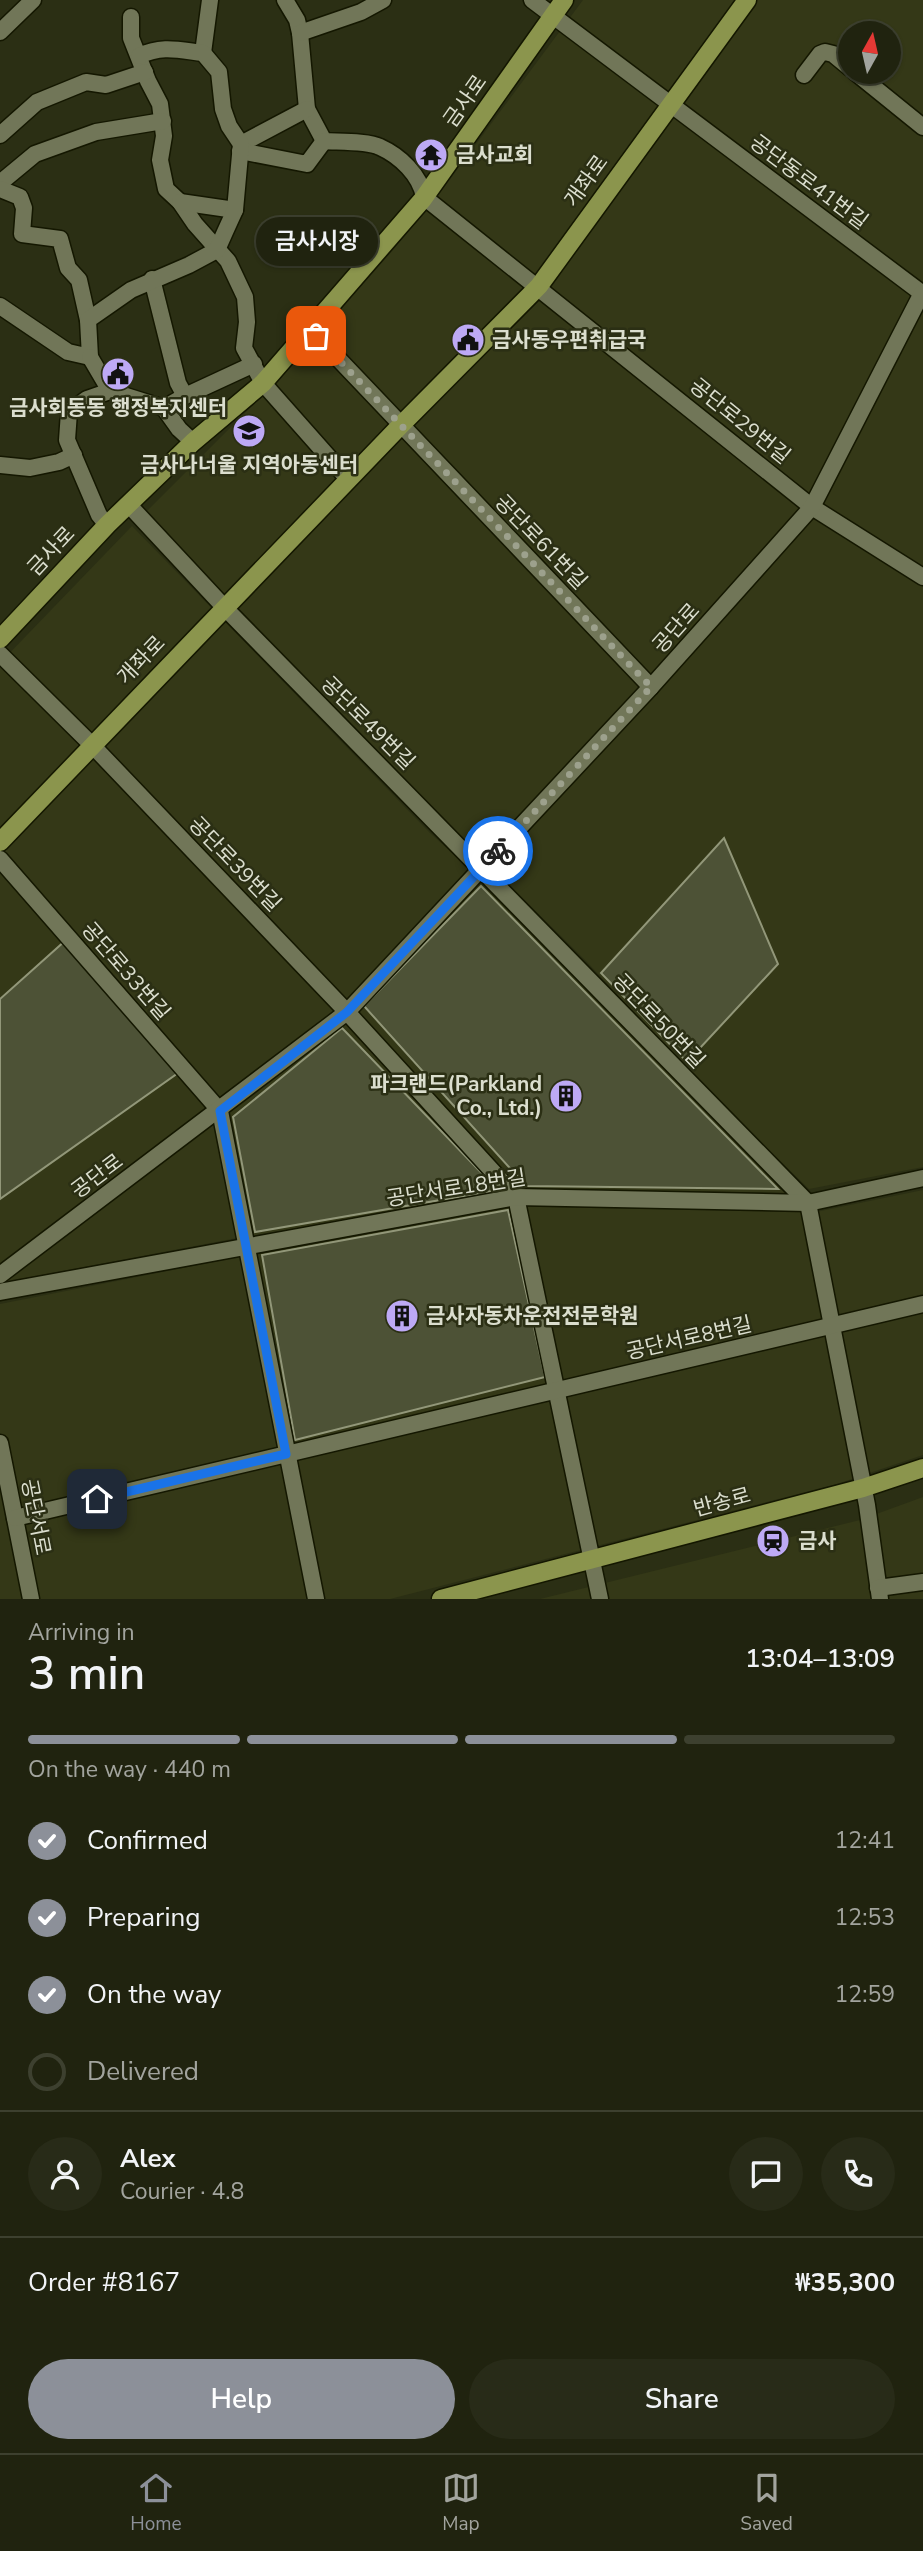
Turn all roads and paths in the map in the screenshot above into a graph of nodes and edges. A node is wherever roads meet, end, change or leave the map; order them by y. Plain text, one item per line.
1 (33, 0) edge
2 (210, 0) edge
3 (285, 0) edge
4 (383, 0) edge
5 (532, 0) edge
6 (747, 0) edge
7 (559, 7) edge
8 (131, 17) dead end
9 (0, 32) edge
10 (300, 33) junction
11 (203, 53) junction
12 (139, 56) junction
13 (838, 58) edge
14 (145, 72) junction
15 (804, 75) dead end
16 (870, 84) edge
17 (670, 103) junction
18 (307, 109) junction
19 (163, 121) junction
20 (923, 127) edge
21 (0, 135) edge
22 (324, 141) junction
23 (240, 148) junction
24 (0, 183) edge
25 (0, 189) edge
26 (424, 197) junction
27 (180, 202) junction
28 (234, 210) junction
29 (217, 250) junction
30 (152, 279) junction
31 (539, 286) junction
32 (922, 294) edge
33 (0, 306) edge
34 (88, 320) junction
35 (310, 329) junction
36 (90, 357) junction
37 (254, 363) junction
38 (263, 383) junction
39 (110, 391) junction
40 (185, 396) junction
41 (164, 408) junction
42 (400, 426) junction
43 (193, 442) junction
44 (74, 454) junction
45 (0, 464) edge
46 (348, 479) junction
47 (129, 505) junction
48 (813, 507) junction
49 (107, 525) junction
50 (923, 577) edge
51 (225, 608) junction
52 (0, 639) edge
53 (0, 654) edge
54 (651, 687) junction
55 (92, 745) junction
56 (0, 842) edge
57 (0, 859) edge
58 (481, 868) junction
59 (347, 1012) junction
60 (220, 1111) junction
61 (923, 1178) edge
62 (516, 1197) junction
63 (808, 1203) junction
64 (246, 1245) junction
65 (0, 1275) edge
66 (0, 1292) edge
67 (923, 1304) edge
68 (831, 1326) junction
69 (557, 1390) junction
70 (0, 1443) edge
71 (286, 1454) junction
72 (923, 1468) edge
73 (863, 1488) junction
74 (15, 1518) junction
75 (593, 1560) junction
76 (923, 1582) edge
77 (879, 1594) edge
78 (31, 1599) edge
79 (316, 1599) edge
80 (441, 1599) edge
81 (600, 1599) edge

1 - 9 street
2 - 11 street
3 - 10 street
4 - 10 street
5 - 7 street
6 - 17 main road, 개좌로
7 - 17 street
7 - 26 main road, 금사로
8 - 12 street
10 - 18 street
11 - 12 street
11 - 23 street
12 - 14 street
13 - 15 street
14 - 19 street
14 - 21 street
16 - 20 street
17 - 31 main road, 개좌로
17 - 32 street, 공단동로41번길
18 - 22 street
18 - 23 street
19 - 24 street
19 - 27 street
22 - 23 street
22 - 26 street
23 - 28 street
25 - 34 street
26 - 31 street
26 - 35 main road, 금사로
27 - 28 street
27 - 29 street
28 - 29 street
29 - 30 street
29 - 37 street
30 - 34 street
30 - 40 street
31 - 42 main road, 개좌로
31 - 48 street, 공단로29번길
32 - 48 street, 공단로
33 - 36 street
34 - 36 street
35 - 38 main road, 금사로
35 - 42 street
36 - 39 street
37 - 38 street
37 - 40 street
38 - 43 main road, 금사로
38 - 46 street
39 - 41 street
39 - 44 street, 금사로
40 - 41 street
41 - 43 street
42 - 46 main road, 개좌로
42 - 54 street, 공단로61번길
43 - 47 main road, 금사로
44 - 45 street
44 - 49 street, 금사로
46 - 51 main road, 개좌로
47 - 49 main road, 금사로
47 - 51 street
48 - 50 street, 공단로29번길
48 - 54 street, 공단로
49 - 52 main road, 금사로
51 - 55 main road, 개좌로
51 - 58 street, 공단로49번길
53 - 55 street
54 - 58 street, 공단로
55 - 56 main road, 개좌로
55 - 59 street, 공단로39번길
57 - 60 street, 공단로33번길
58 - 59 street, 공단로
58 - 63 street, 공단로50번길
59 - 60 street, 공단로
59 - 62 street
60 - 64 street
60 - 65 street, 공단로
61 - 63 street, 공단서로18번길
62 - 63 street, 공단서로18번길
62 - 64 street, 공단서로18번길
62 - 69 street
63 - 68 street
64 - 66 street, 공단서로18번길
64 - 71 street
67 - 68 street, 공단서로8번길
68 - 69 street, 공단서로8번길
68 - 73 street
69 - 71 street, 공단서로8번길
69 - 75 street
70 - 74 street, 공단서로
71 - 74 street, 공단서로8번길
71 - 79 street
72 - 73 main road, 반송로
73 - 75 main road, 반송로
73 - 77 street
74 - 78 street, 공단서로
75 - 80 main road, 반송로
75 - 81 street
76 - 77 street

